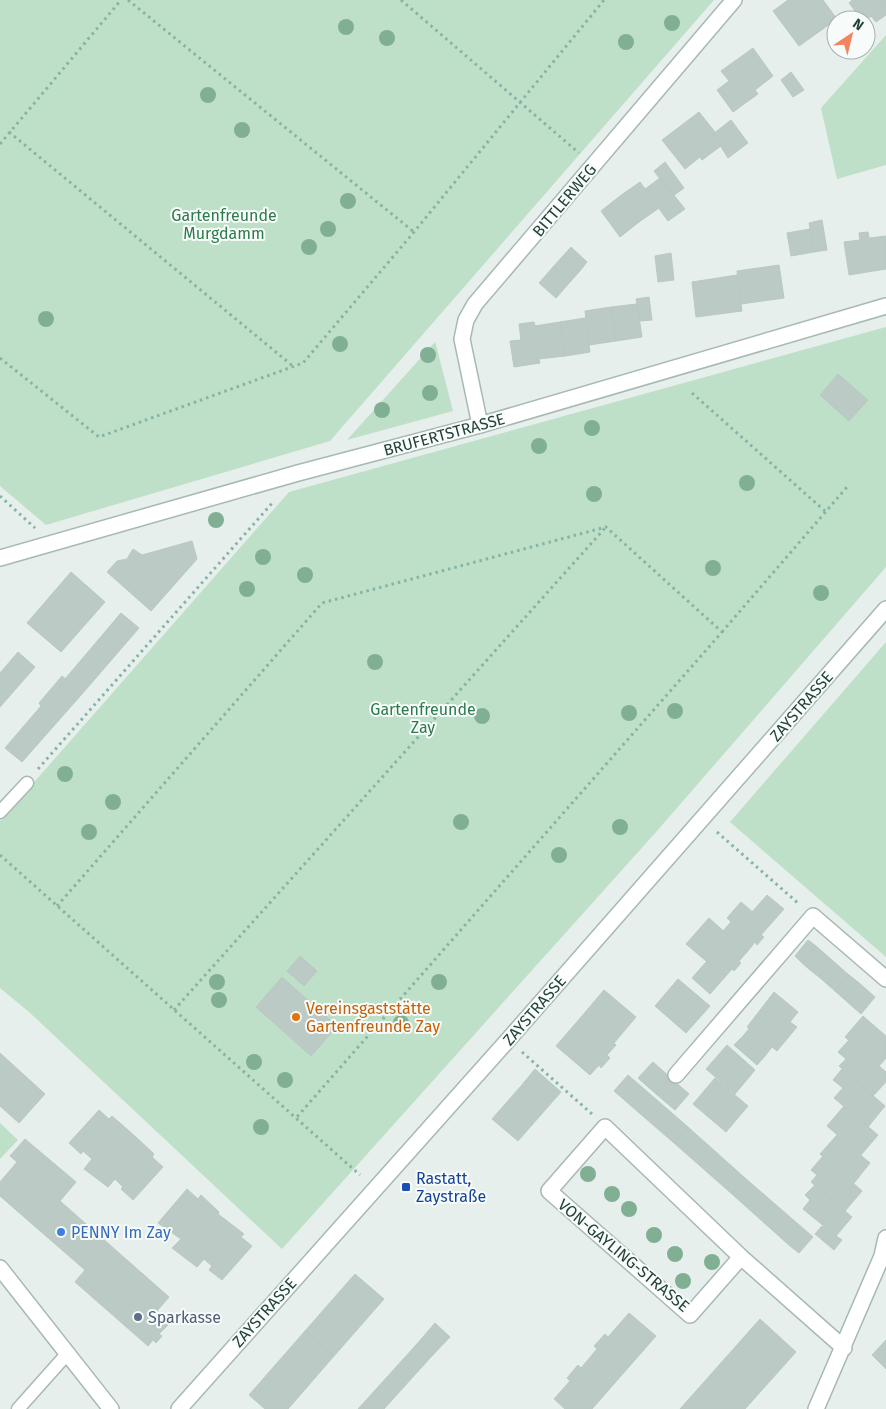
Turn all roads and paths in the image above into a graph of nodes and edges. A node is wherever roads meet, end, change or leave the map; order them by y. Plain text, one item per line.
1 (121, 0) edge
2 (128, 0) edge
3 (401, 0) edge
4 (604, 0) edge
5 (734, 0) edge
6 (521, 102) junction
7 (9, 132) junction
8 (0, 144) edge
9 (593, 166) junction
10 (414, 232) junction
11 (886, 306) edge
12 (0, 358) edge
13 (294, 367) junction
14 (692, 393) dead end
15 (480, 425) junction
16 (298, 473) junction
17 (847, 487) dead end
18 (0, 496) edge
19 (826, 512) junction
20 (606, 527) junction
21 (43, 546) junction
22 (0, 558) edge
23 (886, 609) edge
24 (722, 632) junction
25 (26, 783) joint
26 (0, 812) edge
27 (702, 818) junction
28 (0, 855) edge
29 (57, 906) junction
30 (813, 916) junction
31 (886, 979) edge
32 (174, 1010) junction
33 (508, 1040) junction
34 (676, 1075) dead end
35 (296, 1118) junction
36 (605, 1127) junction
37 (375, 1188) junction
38 (886, 1238) edge
39 (741, 1257) junction
40 (0, 1268) edge
41 (844, 1348) junction
42 (67, 1354) junction
43 (18, 1409) edge
44 (111, 1409) edge
45 (179, 1409) edge
46 (816, 1409) edge

1 - 7 path
2 - 10 path
3 - 6 path
4 - 6 path
5 - 9 street, BITTLERWEG
6 - 9 path
6 - 10 path
7 - 8 path
7 - 13 path
9 - 15 street, BITTLERWEG
10 - 13 path
11 - 15 street, BRUFERTSTRASSE
12 - 13 path
14 - 19 path
15 - 16 street, BRUFERTSTRASSE
16 - 21 street, BRUFERTSTRASSE
16 - 25 path
17 - 19 path
18 - 21 path
19 - 24 path
20 - 24 path
20 - 29 path
20 - 32 path
21 - 22 street, BRUFERTSTRASSE
23 - 27 street, ZAYSTRASSE
24 - 35 path
25 - 26 lane
27 - 30 path
27 - 33 street, ZAYSTRASSE
28 - 29 path
29 - 32 path
30 - 31 street
30 - 34 street
32 - 35 path
33 - 36 path
33 - 37 street, ZAYSTRASSE
35 - 37 path
36 - 39 street
36 - 39 street, VON-GAYLING-STRASSE
37 - 45 street, ZAYSTRASSE
38 - 41 street
39 - 41 street
40 - 42 street
41 - 46 street
42 - 43 lane
42 - 44 street

